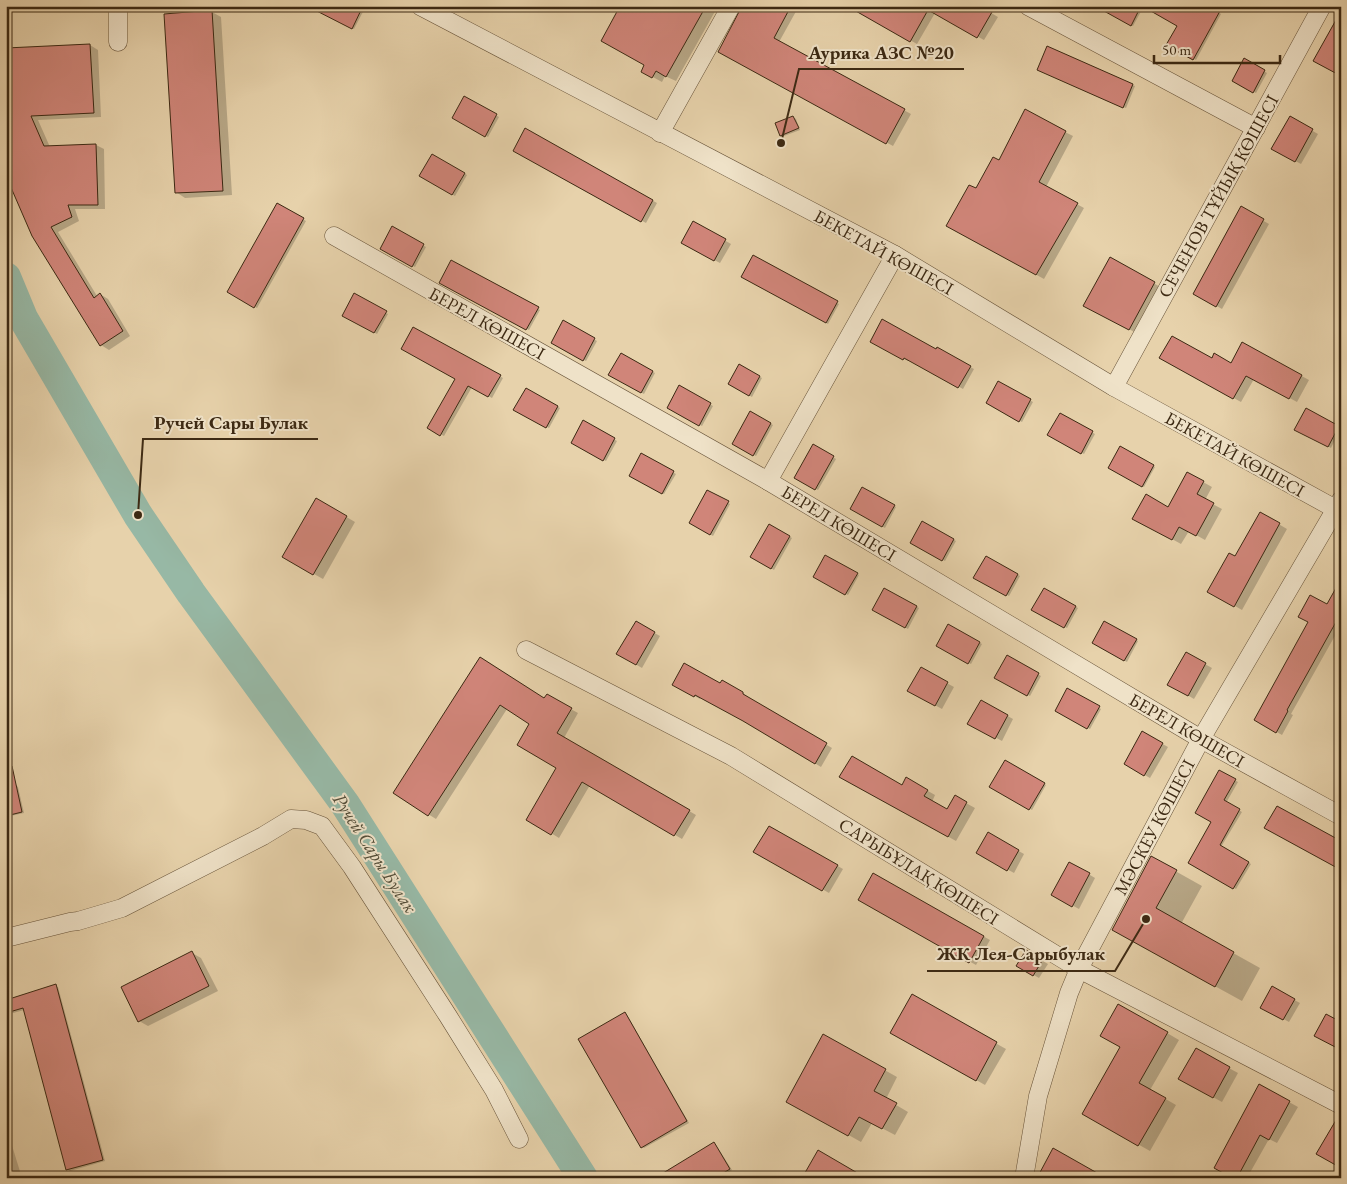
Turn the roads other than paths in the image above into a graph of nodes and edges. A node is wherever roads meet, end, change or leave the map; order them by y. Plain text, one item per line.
1 (118, 6) edge
2 (420, 6) edge
3 (731, 6) edge
4 (1322, 6) edge
5 (1033, 8) edge
6 (444, 12) edge
7 (118, 42) dead end
8 (1256, 128) junction
9 (660, 133) junction
10 (334, 236) dead end
11 (895, 255) junction
12 (1114, 386) junction
13 (768, 481) junction
14 (1339, 507) edge
15 (526, 650) dead end
16 (1201, 740) junction
17 (1341, 816) edge
18 (6, 938) edge
19 (1078, 969) junction
20 (1341, 1104) edge
21 (519, 1139) dead end
22 (1024, 1178) edge

1 - 7 street
2 - 6 street, БЕКЕТАЙ КӨШЕСІ
3 - 9 street
4 - 8 street, СЕЧЕНОВ ТҰЙЫҚ КӨШЕСІ
5 - 8 street
6 - 9 street, БЕКЕТАЙ КӨШЕСІ
8 - 12 street, СЕЧЕНОВ ТҰЙЫҚ КӨШЕСІ
9 - 11 street, БЕКЕТАЙ КӨШЕСІ
10 - 13 street, БЕРЕЛ КӨШЕСІ
11 - 12 street, БЕКЕТАЙ КӨШЕСІ
11 - 13 street
12 - 14 street, БЕКЕТАЙ КӨШЕСІ
13 - 16 street, БЕРЕЛ КӨШЕСІ
14 - 16 street, МӘСКЕУ КӨШЕСІ
15 - 19 street, САРЫБҰЛАҚ КӨШЕСІ
16 - 17 street, БЕРЕЛ КӨШЕСІ
16 - 19 street, МӘСКЕУ КӨШЕСІ
18 - 21 street
19 - 20 street, САРЫБҰЛАҚ КӨШЕСІ
19 - 22 street, МӘСКЕУ КӨШЕСІ

